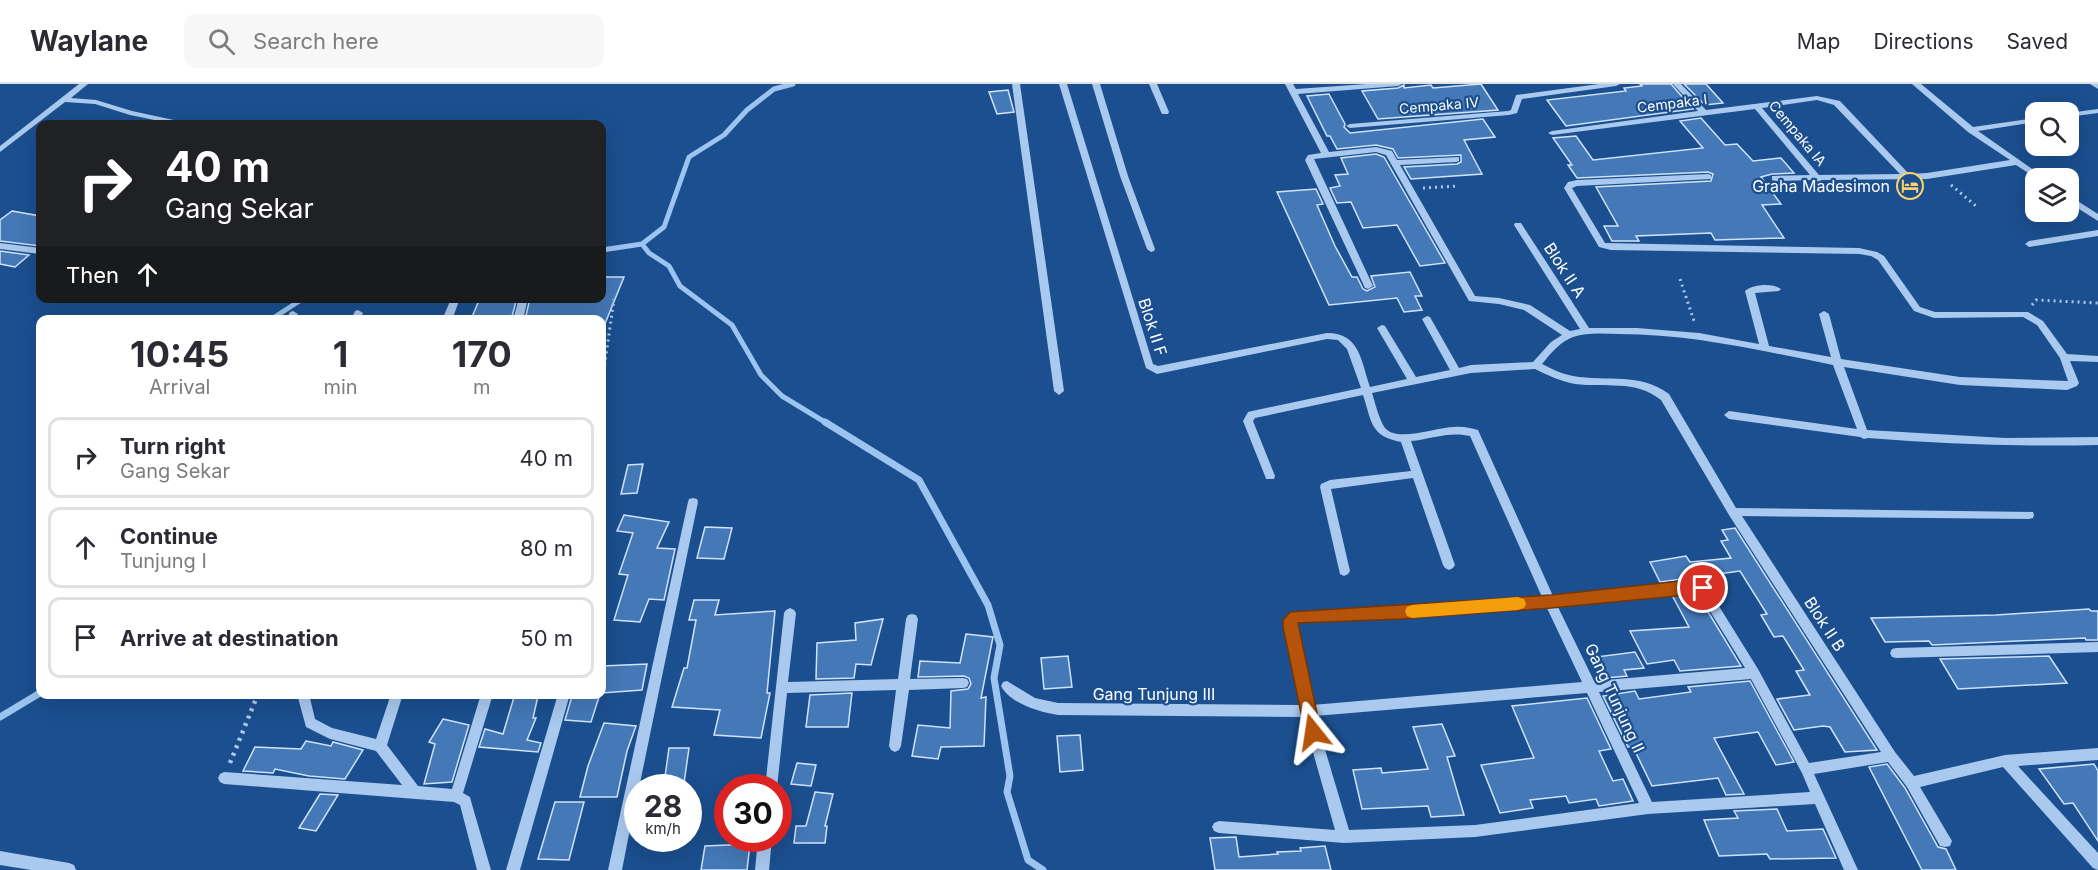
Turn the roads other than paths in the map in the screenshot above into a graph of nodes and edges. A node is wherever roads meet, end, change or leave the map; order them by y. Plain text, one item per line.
1 (84, 84) edge
2 (1016, 84) edge
3 (1063, 84) edge
4 (1096, 84) edge
5 (1153, 84) edge
6 (1398, 84) edge
7 (1616, 84) edge
8 (1677, 84) edge
9 (1916, 84) edge
10 (2094, 84) edge
11 (2098, 87) edge
12 (1290, 88) edge
13 (63, 100) junction
14 (1757, 106) junction
15 (2098, 111) edge
16 (1165, 112) dead end
17 (1704, 113) junction
18 (2079, 114) edge
19 (38, 120) edge
20 (164, 120) edge
21 (36, 121) edge
22 (2025, 122) edge
23 (1350, 126) dead end
24 (1971, 129) junction
25 (1552, 133) dead end
26 (0, 150) edge
27 (1326, 155) junction
28 (1456, 159) dead end
29 (2016, 162) junction
30 (1395, 163) junction
31 (2025, 168) edge
32 (1708, 177) dead end
33 (1908, 177) junction
34 (1775, 178) dead end
35 (1818, 178) junction
36 (2079, 205) edge
37 (2098, 218) edge
38 (1518, 225) dead end
39 (2098, 233) edge
40 (2029, 244) dead end
41 (0, 246) edge
42 (1151, 249) dead end
43 (36, 250) edge
44 (1368, 286) dead end
45 (1776, 290) dead end
46 (1824, 314) dead end
47 (1427, 319) dead end
48 (1382, 328) dead end
49 (1586, 332) junction
50 (1569, 335) junction
51 (1765, 348) junction
52 (2064, 357) junction
53 (2098, 359) edge
54 (1838, 362) junction
55 (1536, 365) junction
56 (1456, 372) junction
57 (1413, 381) junction
58 (1059, 391) dead end
59 (1366, 392) junction
60 (1729, 415) dead end
61 (1864, 435) junction
62 (1404, 437) junction
63 (2098, 441) edge
64 (1416, 474) junction
65 (1270, 477) dead end
66 (693, 502) dead end
67 (1733, 512) junction
68 (2029, 515) dead end
69 (1449, 565) dead end
70 (1344, 570) dead end
71 (1551, 602) junction
72 (790, 613) dead end
73 (912, 619) dead end
74 (2098, 647) edge
75 (1896, 653) dead end
76 (1754, 673) junction
77 (902, 683) junction
78 (963, 683) dead end
79 (1007, 686) dead end
80 (1592, 687) junction
81 (783, 688) junction
82 (304, 699) edge
83 (395, 699) edge
84 (486, 699) edge
85 (563, 699) edge
86 (1307, 711) junction
87 (380, 746) junction
88 (895, 746) dead end
89 (2098, 754) edge
90 (1891, 756) junction
91 (2005, 761) junction
92 (1806, 769) junction
93 (773, 774) edge
94 (224, 778) road end
95 (1911, 783) junction
96 (415, 792) junction
97 (456, 796) junction
98 (1818, 798) junction
99 (1648, 808) junction
100 (1219, 827) dead end
101 (1344, 837) junction
102 (1945, 841) dead end
103 (764, 852) edge
104 (0, 858) edge
105 (2098, 863) edge
106 (69, 870) edge
107 (484, 870) edge
108 (513, 870) edge
109 (615, 870) edge
110 (762, 870) edge
111 (1851, 870) edge

1 - 13 street
2 - 58 street
3 - 59 street, Blok II F
4 - 42 street
5 - 16 street
6 - 12 street
7 - 23 street, Cempaka IV
8 - 17 street
9 - 24 street
10 - 11 street
12 - 27 street
13 - 19 street
13 - 20 street
14 - 17 street, Cempaka I
14 - 33 street, Cempaka I
14 - 35 street, Cempaka IA
15 - 18 street
17 - 25 street, Cempaka I
21 - 26 street
22 - 24 street
24 - 29 street
27 - 30 street
27 - 44 street
28 - 30 street
29 - 31 street
29 - 33 street
30 - 50 street
32 - 52 street
33 - 35 street
34 - 35 street
36 - 37 street
38 - 49 street, Blok II A
39 - 40 street
41 - 43 street
45 - 51 street
46 - 54 street
47 - 56 street
48 - 57 street
49 - 50 street
49 - 51 street
50 - 55 street
51 - 54 street
52 - 53 street
52 - 54 street
54 - 61 street
55 - 56 street
55 - 67 street, Blok II B
56 - 57 street
57 - 59 street
59 - 62 street
59 - 65 street
60 - 61 street
61 - 63 street
62 - 64 street
62 - 71 street, Gang Tunjung II
64 - 69 street
64 - 70 street
66 - 109 street
67 - 68 street
67 - 90 street, Blok II B
71 - 76 street
71 - 80 street, Gang Tunjung II
71 - 86 street
72 - 81 street
73 - 77 street
74 - 75 street
76 - 80 street, Gang Tunjung III
76 - 92 street
77 - 78 street
77 - 81 street
77 - 88 street
79 - 86 street, Gang Tunjung III
80 - 86 street, Gang Tunjung III
80 - 99 street, Gang Tunjung II
81 - 93 street
82 - 87 street
83 - 87 street
84 - 97 street
85 - 108 street
86 - 101 street
87 - 96 street
89 - 91 street
90 - 92 street
90 - 95 street, Blok II B
91 - 95 street
91 - 105 street
92 - 98 street
94 - 96 street
95 - 102 street, Blok II B
96 - 97 street
97 - 107 street
98 - 99 street
98 - 111 street
99 - 101 street
100 - 101 street
103 - 110 street
104 - 106 street

